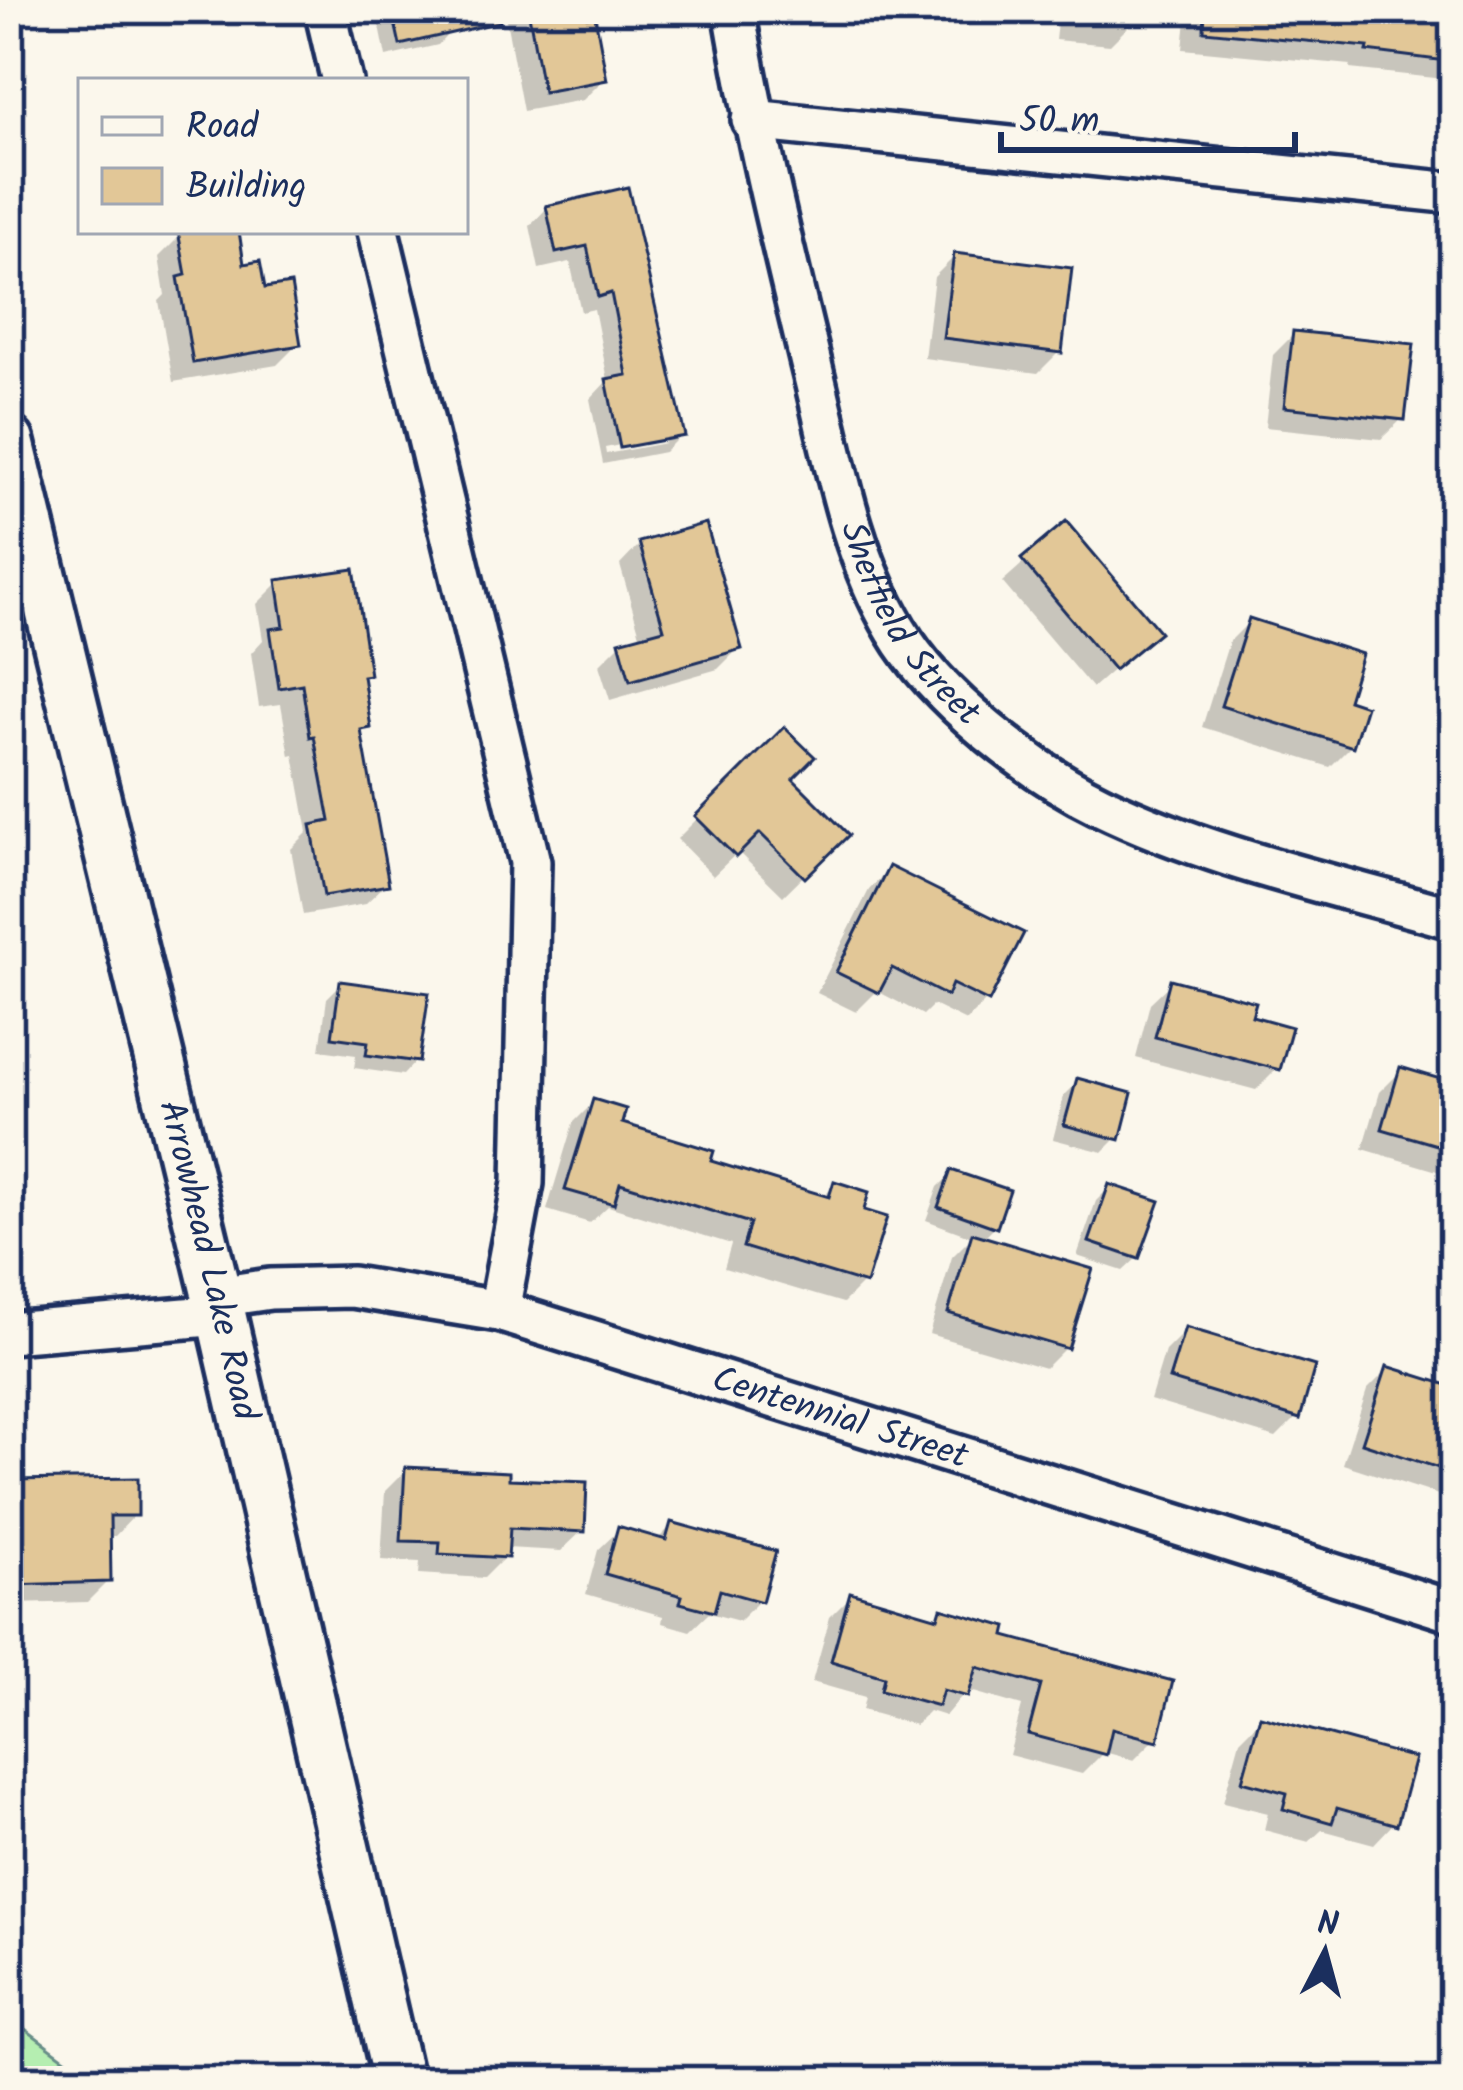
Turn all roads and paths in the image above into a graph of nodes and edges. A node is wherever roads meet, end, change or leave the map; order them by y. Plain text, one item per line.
1 (325, 9) edge
2 (734, 9) edge
3 (341, 78) edge
4 (752, 120) junction
5 (1454, 193) edge
6 (379, 234) edge
7 (9, 441) edge
8 (1454, 919) edge
9 (219, 1306) junction
10 (499, 1311) junction
11 (9, 1333) edge
12 (1454, 1612) edge
13 (398, 2081) edge

1 - 3 street
2 - 4 street, Sheffield Street
4 - 5 street
4 - 8 street, Sheffield Street
6 - 10 street
7 - 9 main road, Arrowhead Lake Road
9 - 10 street, Centennial Street
9 - 11 street, Centennial Street
9 - 13 main road, Arrowhead Lake Road
10 - 12 street, Centennial Street

